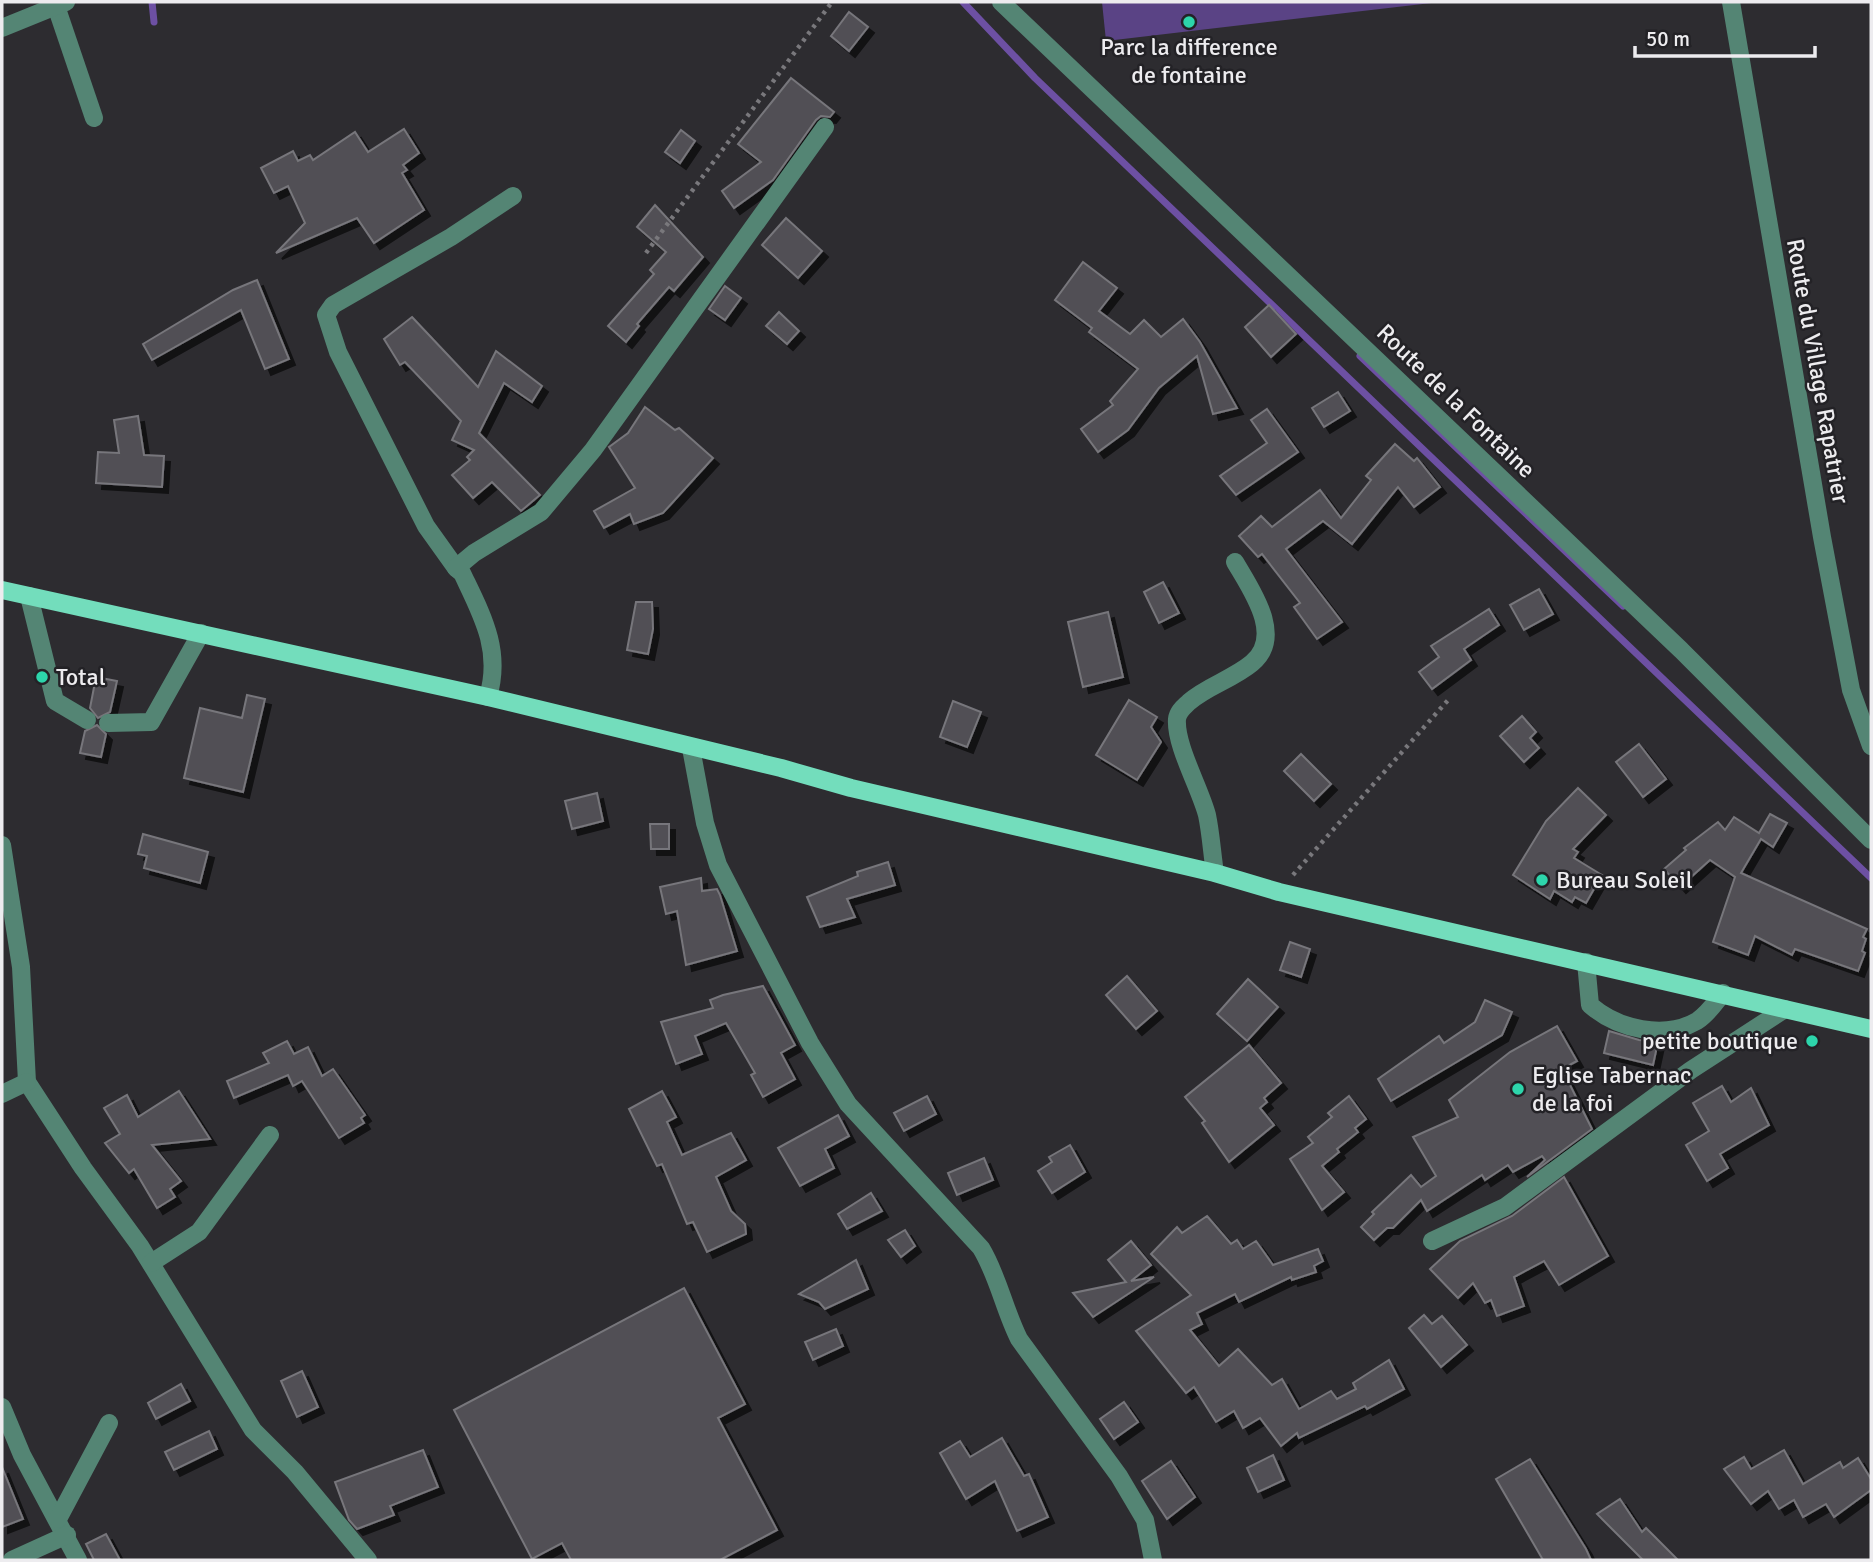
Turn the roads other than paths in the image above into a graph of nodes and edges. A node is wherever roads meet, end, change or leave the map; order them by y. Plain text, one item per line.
1 (1001, 2) edge
2 (1731, 2) edge
3 (62, 4) edge
4 (2, 28) edge
5 (94, 118) dead end
6 (825, 127) dead end
7 (513, 196) dead end
8 (1236, 562) dead end
9 (459, 570) junction
10 (2, 590) edge
11 (29, 596) junction
12 (201, 633) junction
13 (488, 697) junction
14 (87, 720) dead end
15 (108, 723) dead end
16 (1871, 746) edge
17 (691, 748) junction
18 (1871, 840) edge
19 (2, 845) edge
20 (1215, 873) junction
21 (1586, 962) junction
22 (1723, 993) junction
23 (1785, 1009) junction
24 (1871, 1029) edge
25 (27, 1083) junction
26 (2, 1094) edge
27 (270, 1135) dead end
28 (1432, 1241) dead end
29 (151, 1263) junction
30 (2, 1407) edge
31 (108, 1423) dead end
32 (58, 1519) junction
33 (67, 1535) junction
34 (12, 1560) edge
35 (78, 1560) edge
36 (368, 1560) edge
37 (1153, 1560) edge

1 - 18 street, Route de la Fontaine
2 - 16 street, Route du Village Rapatrier
3 - 4 street
3 - 5 street
6 - 9 street
7 - 9 street
8 - 20 street
9 - 13 street
10 - 11 main road
11 - 12 main road
11 - 14 street
12 - 13 main road
12 - 15 street
13 - 17 main road
17 - 20 main road
17 - 37 street
19 - 25 street
20 - 21 main road
21 - 22 main road
21 - 22 street
22 - 23 main road
23 - 24 main road
23 - 28 street
25 - 26 street
25 - 29 street
27 - 29 street
29 - 36 street
30 - 32 street
31 - 32 street
32 - 33 street
33 - 34 street
33 - 35 street

